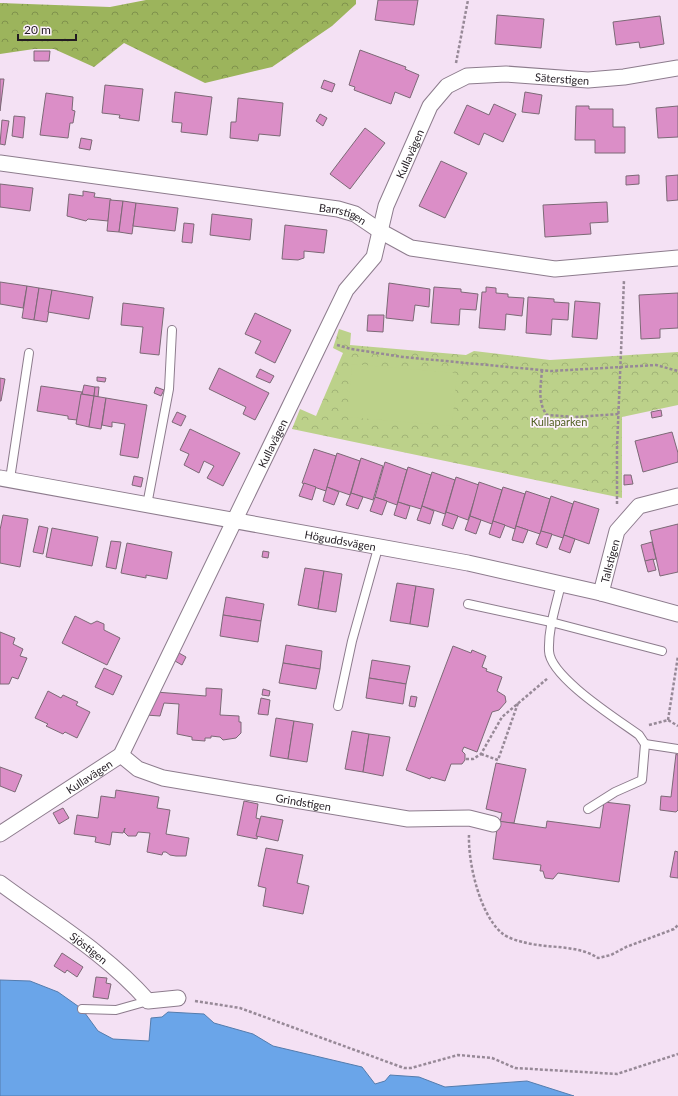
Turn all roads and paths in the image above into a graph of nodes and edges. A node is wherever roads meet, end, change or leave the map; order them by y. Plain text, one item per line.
1 (468, 0) edge
2 (678, 68) edge
3 (447, 86) junction
4 (0, 163) edge
5 (380, 231) junction
6 (678, 258) edge
7 (624, 262) junction
8 (172, 330) dead end
9 (322, 340) junction
10 (29, 353) dead end
11 (620, 367) junction
12 (542, 370) junction
13 (678, 371) edge
14 (619, 414) junction
15 (5, 479) edge
16 (678, 496) edge
17 (147, 505) junction
18 (233, 521) junction
19 (624, 522) junction
20 (378, 548) junction
21 (561, 584) junction
22 (601, 593) junction
23 (468, 604) dead end
24 (678, 614) edge
25 (551, 622) junction
26 (662, 652) dead end
27 (678, 656) edge
28 (555, 668) junction
29 (518, 703) junction
30 (338, 706) dead end
31 (668, 720) junction
32 (678, 726) edge
33 (639, 735) junction
34 (645, 744) junction
35 (678, 749) edge
36 (481, 754) junction
37 (121, 755) junction
38 (466, 759) dead end
39 (588, 809) dead end
40 (469, 818) junction
41 (494, 824) dead end
42 (0, 834) edge
43 (0, 884) edge
44 (678, 925) edge
45 (178, 998) joint
46 (148, 1001) junction
47 (82, 1009) dead end
48 (678, 1054) edge

1 - 3 path
2 - 3 street, Säterstigen
3 - 5 street, Kullavägen
4 - 5 street, Barrstigen
5 - 7 street, Barrstigen
5 - 9 street, Kullavägen
6 - 7 street, Barrstigen
7 - 11 path
8 - 17 lane
9 - 12 path
9 - 18 street, Kullavägen
10 - 15 lane
11 - 12 path
11 - 13 path
11 - 14 path
12 - 14 path
14 - 19 path
15 - 17 street, Höguddsvägen
16 - 19 street, Tallstigen
17 - 18 street, Höguddsvägen
18 - 20 street, Höguddsvägen
18 - 37 street, Kullavägen
19 - 22 street, Tallstigen
20 - 21 street, Höguddsvägen
20 - 30 lane
21 - 22 street, Höguddsvägen
21 - 25 lane
22 - 24 street, Höguddsvägen
23 - 25 lane
25 - 26 lane
25 - 28 lane
27 - 31 path
28 - 29 path
28 - 33 lane
29 - 36 path
29 - 36 path
31 - 32 path
31 - 33 path
33 - 34 lane
34 - 35 lane
34 - 39 lane
36 - 38 path
37 - 40 street, Grindstigen
37 - 42 street, Kullavägen
40 - 41 street, Grindstigen
40 - 44 path
43 - 46 street, Sjöstigen
45 - 46 street
45 - 48 path
46 - 47 lane

